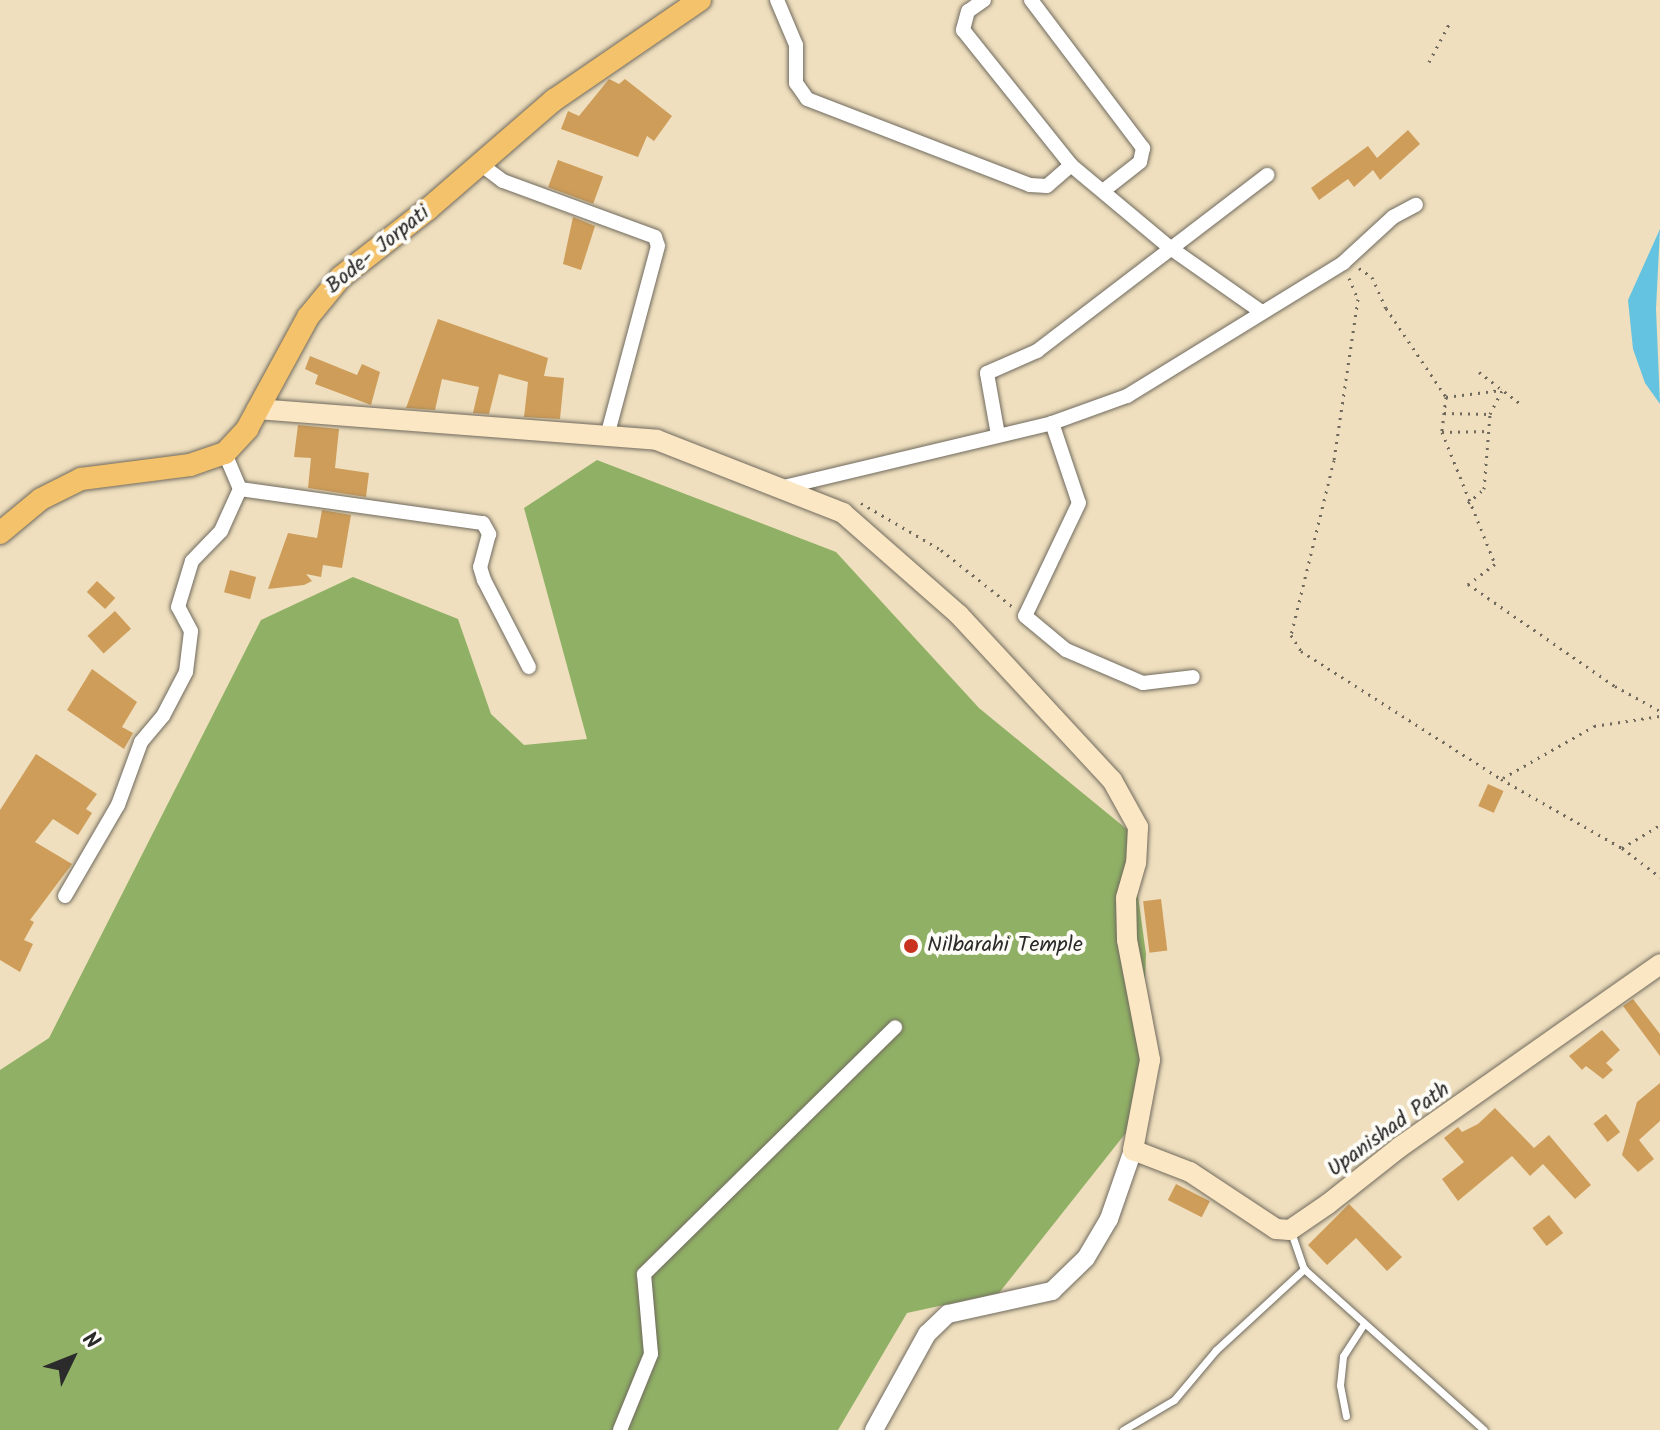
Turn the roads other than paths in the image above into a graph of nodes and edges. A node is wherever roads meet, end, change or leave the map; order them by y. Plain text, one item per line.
1 (700, 0) edge
2 (777, 0) edge
3 (984, 0) edge
4 (1031, 0) edge
5 (479, 163) junction
6 (1071, 165) junction
7 (1267, 175) dead end
8 (1103, 191) junction
9 (1416, 205) dead end
10 (1169, 247) junction
11 (1260, 311) junction
12 (257, 409) junction
13 (1052, 423) junction
14 (998, 435) junction
15 (607, 436) junction
16 (225, 453) junction
17 (780, 488) junction
18 (240, 489) junction
19 (0, 533) edge
20 (529, 667) dead end
21 (1193, 677) dead end
22 (65, 896) dead end
23 (1660, 964) edge
24 (895, 1027) dead end
25 (1133, 1150) junction
26 (1290, 1230) junction
27 (1304, 1269) junction
28 (1364, 1324) junction
29 (1346, 1416) dead end
30 (1478, 1428) edge
31 (620, 1430) edge
32 (874, 1430) edge
33 (1123, 1430) edge

1 - 5 main road, Bode- Jorpati
2 - 6 street
3 - 6 street
4 - 8 street
5 - 12 main road, Bode- Jorpati
5 - 15 street
6 - 8 street
7 - 10 street
8 - 10 street
9 - 11 street
10 - 11 street
10 - 14 street
11 - 13 street
12 - 15 main road
12 - 16 main road, Bode- Jorpati
13 - 14 street
13 - 21 street
14 - 17 street
15 - 17 main road
16 - 18 street
16 - 19 main road
17 - 25 main road
18 - 20 street
18 - 22 street
23 - 26 main road, Upanishad Path
24 - 31 street
25 - 26 main road
25 - 32 street
26 - 27 lane
27 - 28 lane
27 - 33 lane
28 - 29 lane
28 - 30 lane

